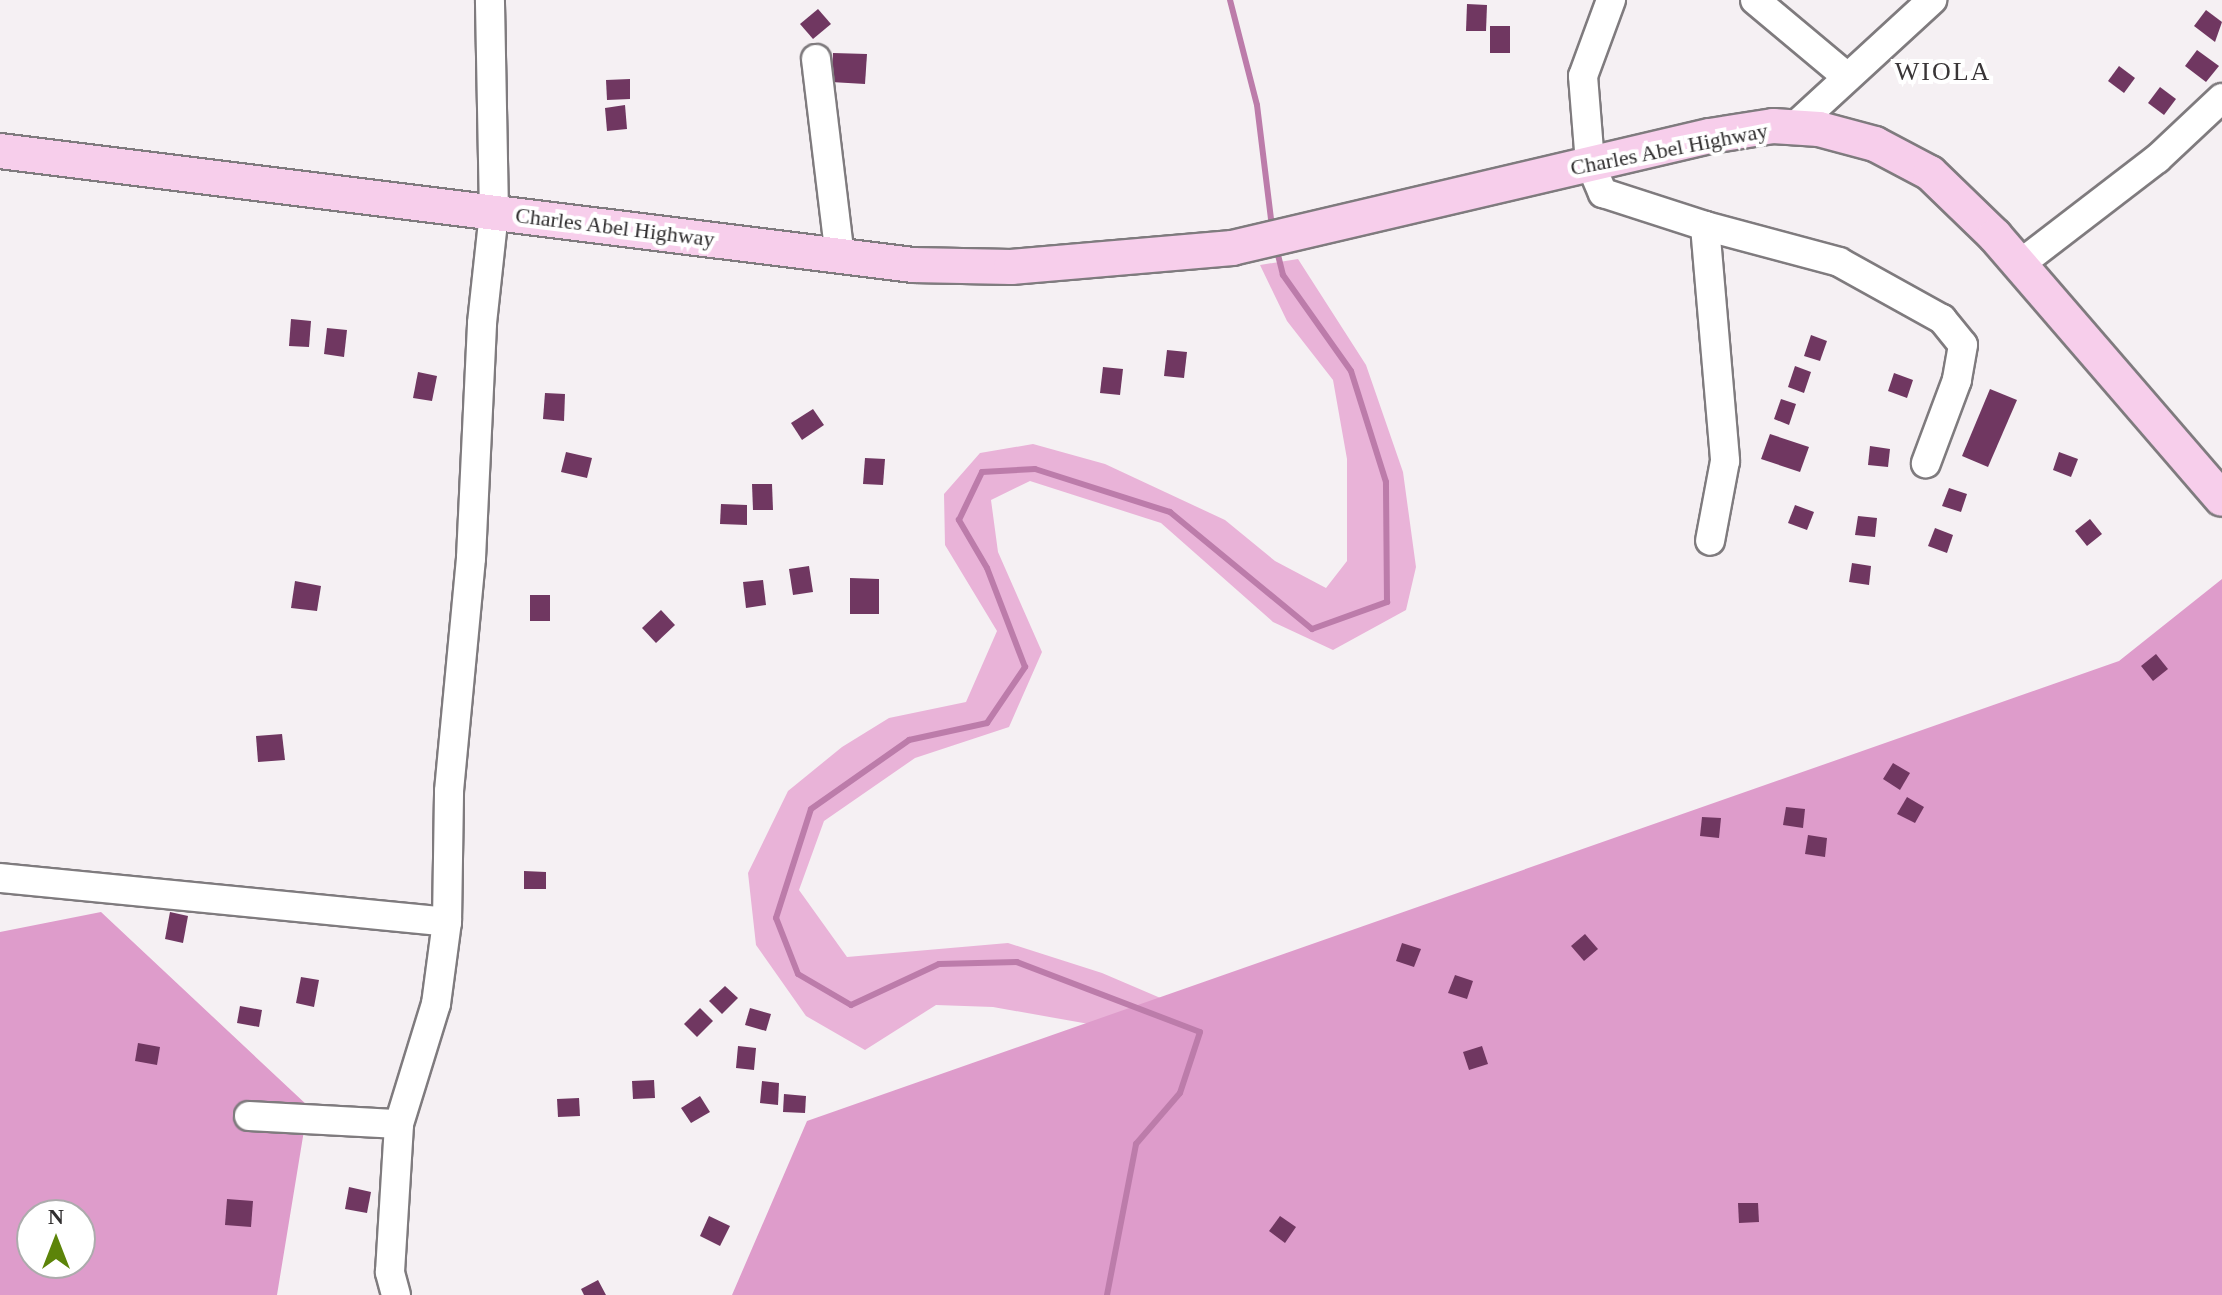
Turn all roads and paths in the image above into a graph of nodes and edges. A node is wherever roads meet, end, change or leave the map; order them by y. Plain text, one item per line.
1 (490, 0) edge
2 (1611, 0) edge
3 (1755, 0) edge
4 (1932, 0) edge
5 (816, 59) dead end
6 (1847, 77) junction
7 (2222, 98) edge
8 (1794, 127) junction
9 (0, 151) edge
10 (1590, 163) junction
11 (494, 212) junction
12 (1705, 226) junction
13 (840, 256) junction
14 (2020, 264) junction
15 (1926, 463) dead end
16 (2222, 499) edge
17 (1710, 541) dead end
18 (0, 878) edge
19 (447, 922) junction
20 (249, 1116) dead end
21 (399, 1124) junction
22 (396, 1295) edge

1 - 11 street
2 - 10 street
3 - 6 street
4 - 6 street
5 - 13 street
6 - 8 street
7 - 14 street
8 - 10 main road, Charles Abel Highway
8 - 14 main road, Charles Abel Highway
9 - 11 main road, Charles Abel Highway
10 - 12 street
10 - 13 main road, Charles Abel Highway
11 - 13 main road, Charles Abel Highway
11 - 19 street
12 - 15 street
12 - 17 street
14 - 16 main road, Charles Abel Highway
18 - 19 street
19 - 21 street
20 - 21 street
21 - 22 street

